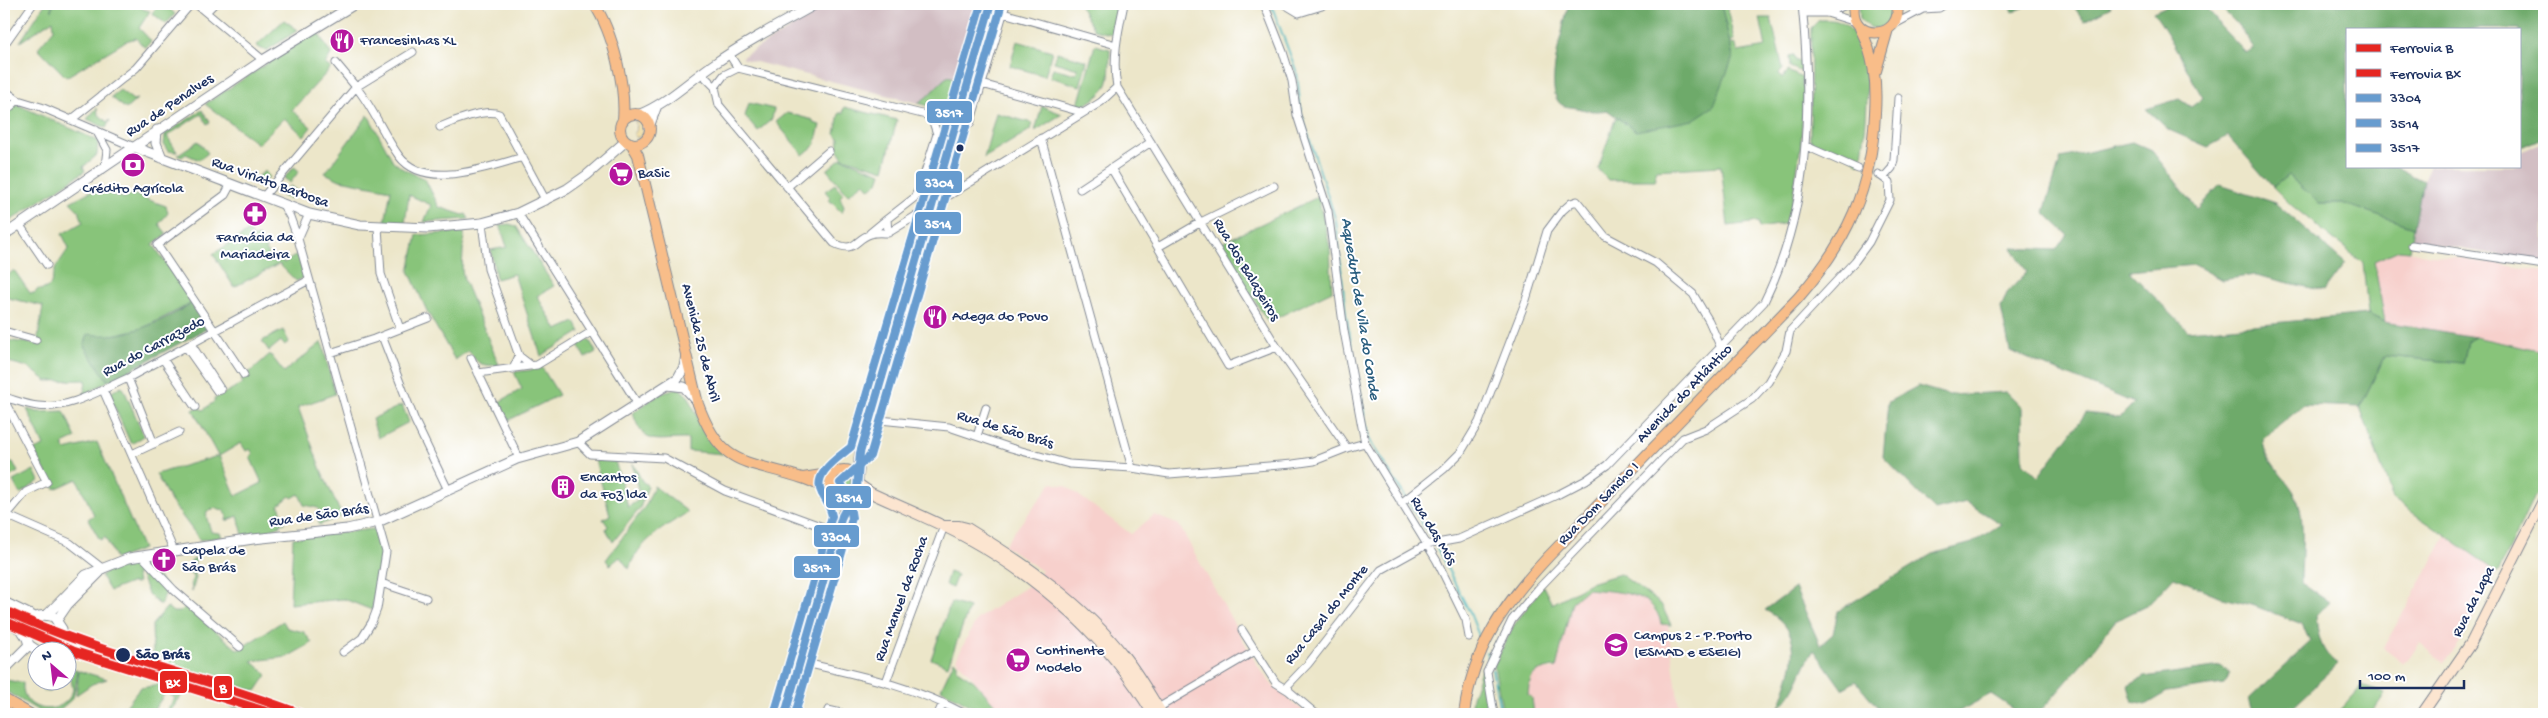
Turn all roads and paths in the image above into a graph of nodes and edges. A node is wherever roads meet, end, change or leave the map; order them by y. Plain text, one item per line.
1 (33, 4) edge
2 (191, 4) edge
3 (196, 4) edge
4 (214, 4) edge
5 (355, 4) edge
6 (594, 4) edge
7 (816, 4) edge
8 (990, 4) edge
9 (1006, 4) edge
10 (1124, 4) edge
11 (1264, 4) edge
12 (1284, 4) edge
13 (1802, 4) edge
14 (1848, 4) edge
15 (1854, 4) edge
16 (1897, 4) edge
17 (1907, 4) edge
18 (1945, 4) edge
19 (1322, 6) dead end
20 (1923, 9) junction
21 (206, 12) junction
22 (1003, 13) junction
23 (1803, 13) junction
24 (1827, 13) junction
25 (1858, 25) junction
26 (1890, 27) junction
27 (980, 42) junction
28 (1116, 45) junction
29 (4, 46) edge
30 (993, 47) junction
31 (413, 52) dead end
32 (729, 54) junction
33 (263, 60) junction
34 (336, 63) dead end
35 (738, 68) junction
36 (1876, 71) junction
37 (701, 73) junction
38 (982, 84) junction
39 (356, 86) junction
40 (716, 87) junction
41 (1118, 87) junction
42 (4, 90) edge
43 (1898, 98) dead end
44 (18, 100) junction
45 (625, 101) junction
46 (656, 108) junction
47 (1081, 112) junction
48 (4, 113) edge
49 (637, 115) junction
50 (71, 120) junction
51 (623, 120) junction
52 (970, 124) dead end
53 (440, 127) dead end
54 (649, 127) junction
55 (96, 130) junction
56 (157, 130) junction
57 (1041, 138) junction
58 (624, 142) junction
59 (642, 142) junction
60 (1152, 142) junction
61 (1806, 146) junction
62 (134, 147) junction
63 (829, 151) dead end
64 (638, 156) junction
65 (523, 157) junction
66 (162, 158) junction
67 (105, 166) junction
68 (1111, 168) junction
69 (1858, 169) dead end
70 (231, 184) junction
71 (1274, 186) dead end
72 (787, 187) junction
73 (1080, 189) dead end
74 (264, 196) junction
75 (546, 201) junction
76 (282, 203) junction
77 (932, 204) junction
78 (518, 213) junction
79 (310, 214) junction
80 (887, 219) junction
81 (1201, 222) junction
82 (482, 223) junction
83 (19, 224) junction
84 (378, 227) junction
85 (888, 233) junction
86 (870, 234) junction
87 (4, 235) edge
88 (298, 239) junction
89 (2412, 245) dead end
90 (1158, 247) junction
91 (47, 265) dead end
92 (2544, 265) edge
93 (309, 280) junction
94 (428, 318) dead end
95 (400, 329) junction
96 (4, 331) edge
97 (216, 331) junction
98 (591, 332) junction
99 (382, 336) junction
100 (36, 340) dead end
101 (189, 346) junction
102 (1276, 347) junction
103 (1721, 348) junction
104 (330, 353) junction
105 (686, 355) junction
106 (519, 356) junction
107 (471, 358) dead end
108 (163, 359) junction
109 (532, 366) junction
110 (513, 368) junction
111 (478, 373) junction
112 (244, 375) dead end
113 (128, 378) junction
114 (666, 386) junction
115 (102, 390) junction
116 (4, 398) edge
117 (637, 403) junction
118 (698, 404) junction
119 (195, 407) dead end
120 (986, 408) dead end
121 (870, 419) junction
122 (179, 432) dead end
123 (977, 436) junction
124 (578, 442) junction
125 (1364, 443) junction
126 (154, 444) junction
127 (1347, 448) junction
128 (860, 453) junction
129 (132, 454) junction
130 (519, 458) junction
131 (1132, 468) junction
132 (837, 472) junction
133 (803, 478) junction
134 (855, 487) junction
135 (448, 490) junction
136 (836, 494) junction
137 (2544, 499) edge
138 (1401, 503) junction
139 (5, 515) edge
140 (841, 520) junction
141 (378, 522) junction
142 (944, 526) junction
143 (1426, 545) junction
144 (174, 551) junction
145 (142, 556) junction
146 (103, 567) junction
147 (381, 584) junction
148 (426, 598) dead end
149 (4, 602) edge
150 (48, 615) junction
151 (35, 617) junction
152 (57, 620) junction
153 (4, 622) edge
154 (1242, 630) dead end
155 (1469, 637) dead end
156 (61, 640) edge
157 (27, 642) junction
158 (240, 647) dead end
159 (1255, 651) junction
160 (343, 652) dead end
161 (801, 662) junction
162 (4, 670) edge
163 (886, 682) junction
164 (1289, 690) junction
165 (4, 699) edge
166 (943, 703) junction
167 (4, 710) edge
168 (1158, 712) edge
169 (12, 714) edge
170 (30, 714) edge
171 (785, 714) edge
172 (827, 714) edge
173 (845, 714) edge
174 (938, 714) edge
175 (965, 714) edge
176 (1316, 714) edge
177 (1464, 714) edge
178 (1494, 714) edge
179 (2422, 714) edge

1 - 29 street
2 - 50 street
3 - 21 street
4 - 21 street
5 - 33 street, Rua de Penalves
6 - 45 main road
7 - 32 street
8 - 27 main road
9 - 22 street
10 - 28 street
11 - 125 street
12 - 19 street
13 - 23 street, Rua Casal do Monte
14 - 24 street
15 - 25 main road
16 - 26 main road
17 - 20 street
18 - 20 street
20 - 26 street
21 - 33 street
22 - 28 street
22 - 30 street
23 - 24 street
23 - 61 street, Rua Casal do Monte
24 - 25 street
25 - 26 main road
25 - 36 main road
26 - 36 main road
27 - 30 street
27 - 77 main road
28 - 41 street
30 - 38 street
31 - 39 street
32 - 35 street
32 - 37 street
33 - 56 street, Rua de Penalves
34 - 39 street
35 - 40 street
35 - 80 street
36 - 177 main road, Avenida do Atlântico
37 - 40 street
37 - 46 street
38 - 47 street
38 - 52 street
39 - 65 street
39 - 74 street
40 - 72 street
41 - 47 street
41 - 60 street, Rua dos Balazeiros
42 - 44 street
43 - 178 street, Rua Dom Sancho I
44 - 48 street
44 - 50 street
45 - 49 main road
45 - 51 main road
46 - 49 street
46 - 54 street
47 - 57 street
49 - 51 main road
49 - 54 main road
50 - 55 street
51 - 58 main road
53 - 65 street
54 - 59 main road, Avenida 25 de Abril
55 - 62 street
55 - 67 street
56 - 62 street, Rua de Penalves
56 - 66 street
57 - 77 street
57 - 131 street
58 - 59 main road
58 - 64 main road, Avenida 25 de Abril
58 - 75 street, Rua Viriato Barbosa
59 - 64 main road, Avenida 25 de Abril
60 - 68 street
60 - 81 street, Rua dos Balazeiros
61 - 69 street
61 - 103 street, Rua Casal do Monte
62 - 66 street, Rua Viriato Barbosa
62 - 67 street, Rua de Penalves
63 - 72 street
64 - 105 main road, Avenida 25 de Abril
65 - 75 street
66 - 70 street, Rua Viriato Barbosa
67 - 83 street, Rua de Penalves
68 - 73 street
68 - 90 street
70 - 74 street, Rua Viriato Barbosa
70 - 97 street
71 - 81 street
72 - 86 street
74 - 76 street, Rua Viriato Barbosa
75 - 78 street, Rua Viriato Barbosa
76 - 79 street, Rua Viriato Barbosa
76 - 88 street
77 - 85 street
77 - 121 main road
78 - 82 street, Rua Viriato Barbosa
78 - 98 street
79 - 84 street, Rua Viriato Barbosa
79 - 88 street
80 - 85 street
80 - 86 street
81 - 90 street
81 - 102 street, Rua dos Balazeiros
82 - 84 street, Rua Viriato Barbosa
82 - 106 street
83 - 87 street, Rua de Penalves
83 - 91 street
84 - 95 street
85 - 86 street
88 - 93 street
89 - 92 street
90 - 102 street
93 - 97 street, Rua do Carrazedo
93 - 104 street
94 - 95 street
95 - 99 street
96 - 100 street
97 - 101 street, Rua do Carrazedo
97 - 112 street
98 - 109 street
98 - 117 street
99 - 104 street
99 - 135 street
101 - 101 street
101 - 108 street, Rua do Carrazedo
102 - 127 street, Rua dos Balazeiros
103 - 138 street
103 - 143 street, Rua Casal do Monte
104 - 141 street
105 - 114 street, Rua de São Brás
105 - 118 main road, Avenida 25 de Abril
106 - 109 street
106 - 110 street
107 - 111 street
108 - 113 street, Rua do Carrazedo
108 - 119 street
109 - 110 street
110 - 111 street
111 - 130 street
113 - 115 street, Rua do Carrazedo
113 - 126 street
114 - 117 street, Rua de São Brás
114 - 118 street
115 - 116 street, Rua do Carrazedo
115 - 129 street
116 - 139 street
117 - 124 street, Rua de São Brás
118 - 133 main road, Avenida 25 de Abril
120 - 123 street
121 - 123 street, Rua de São Brás
121 - 128 main road
122 - 126 street
123 - 131 street, Rua de São Brás
124 - 130 street, Rua de São Brás
124 - 140 street
125 - 127 street
125 - 138 street, Rua das Mós
126 - 129 street
127 - 131 street, Rua de São Brás
128 - 132 main road
128 - 134 main road
129 - 144 street
130 - 135 street, Rua de São Brás
132 - 133 main road, Avenida 25 de Abril
132 - 134 main road
132 - 136 main road
133 - 136 main road, Avenida 25 de Abril
134 - 136 main road
134 - 140 main road
134 - 142 main road
135 - 141 street, Rua de São Brás
136 - 140 main road
137 - 179 main road, Rua da Lapa
138 - 143 street, Rua das Mós
139 - 146 street
140 - 161 main road
141 - 144 street, Rua de São Brás
141 - 147 street
142 - 163 street, Rua Manuel da Rocha
142 - 168 main road
143 - 155 street, Rua das Mós
143 - 164 street, Rua Casal do Monte
144 - 145 street, Rua de São Brás
145 - 146 street, Rua de São Brás
145 - 158 street
146 - 150 street, Rua de São Brás
146 - 152 street, Rua de São Brás
147 - 148 street
147 - 160 street
149 - 151 street
150 - 151 street
150 - 152 street
151 - 157 street
152 - 156 street
153 - 157 street
154 - 159 street
157 - 162 street
159 - 164 street
159 - 168 street
161 - 163 street
161 - 171 main road
163 - 166 street
164 - 176 street
165 - 170 main road
166 - 174 street
166 - 175 street
167 - 169 street
172 - 173 street

